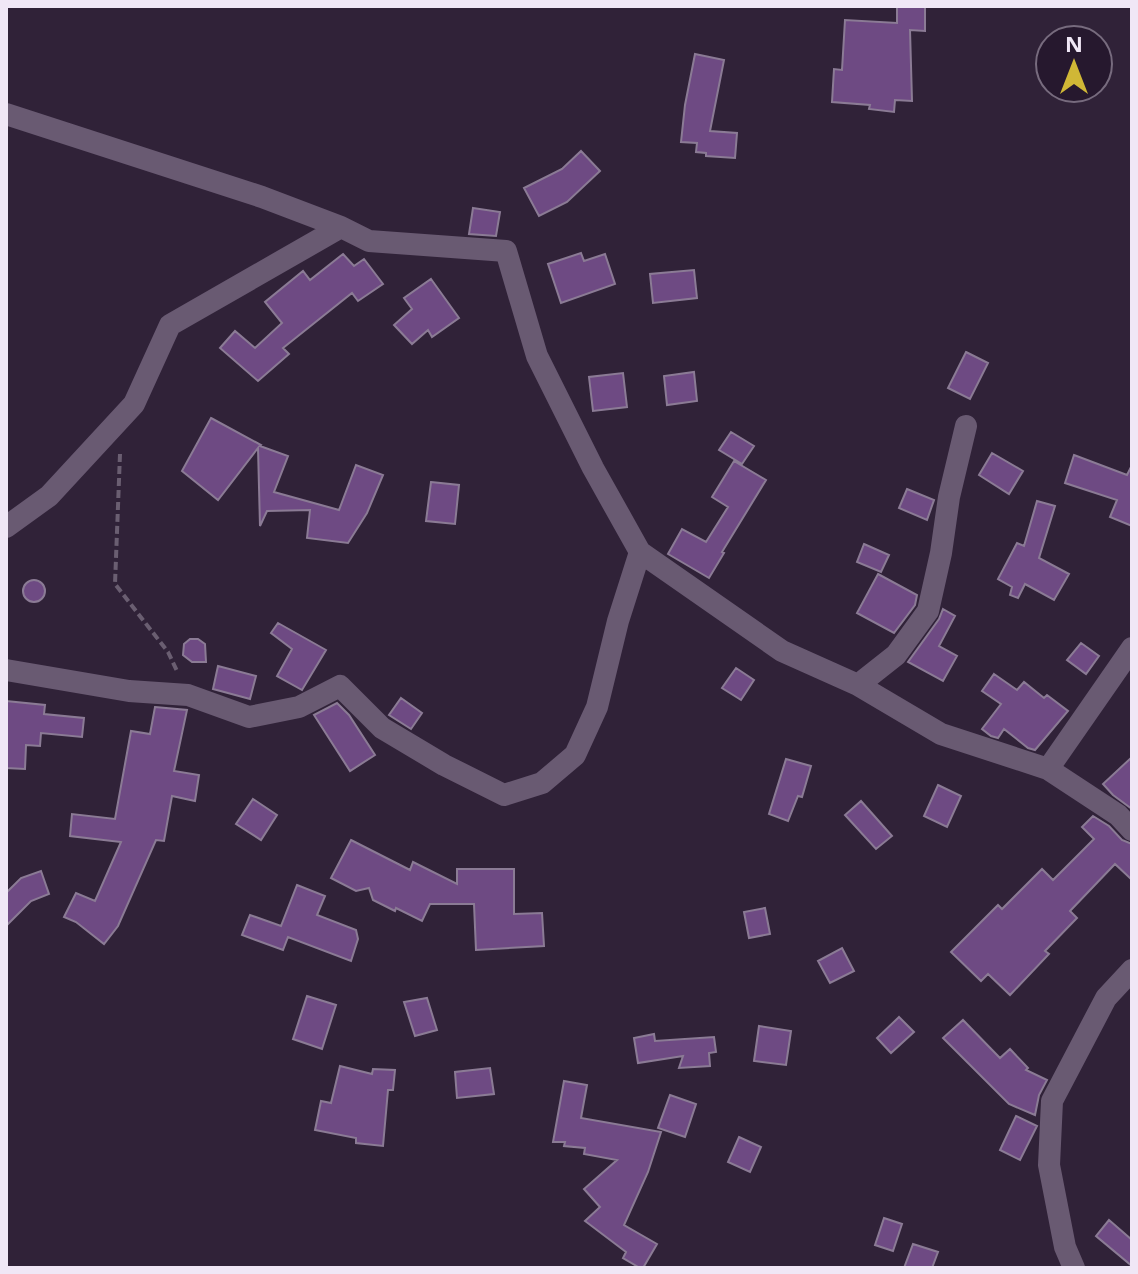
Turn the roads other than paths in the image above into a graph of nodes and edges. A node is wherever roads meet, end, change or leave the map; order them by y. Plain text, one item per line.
1 (6, 114) edge
2 (341, 227) junction
3 (966, 426) dead end
4 (6, 527) edge
5 (640, 552) junction
6 (1132, 648) edge
7 (6, 670) edge
8 (858, 685) junction
9 (1048, 769) junction
10 (1132, 830) edge
11 (1132, 970) edge
12 (1074, 1268) edge

1 - 2 street
2 - 4 street
2 - 5 street
3 - 8 street
5 - 7 street
5 - 8 street
6 - 9 street
8 - 9 street
9 - 10 street
11 - 12 street

